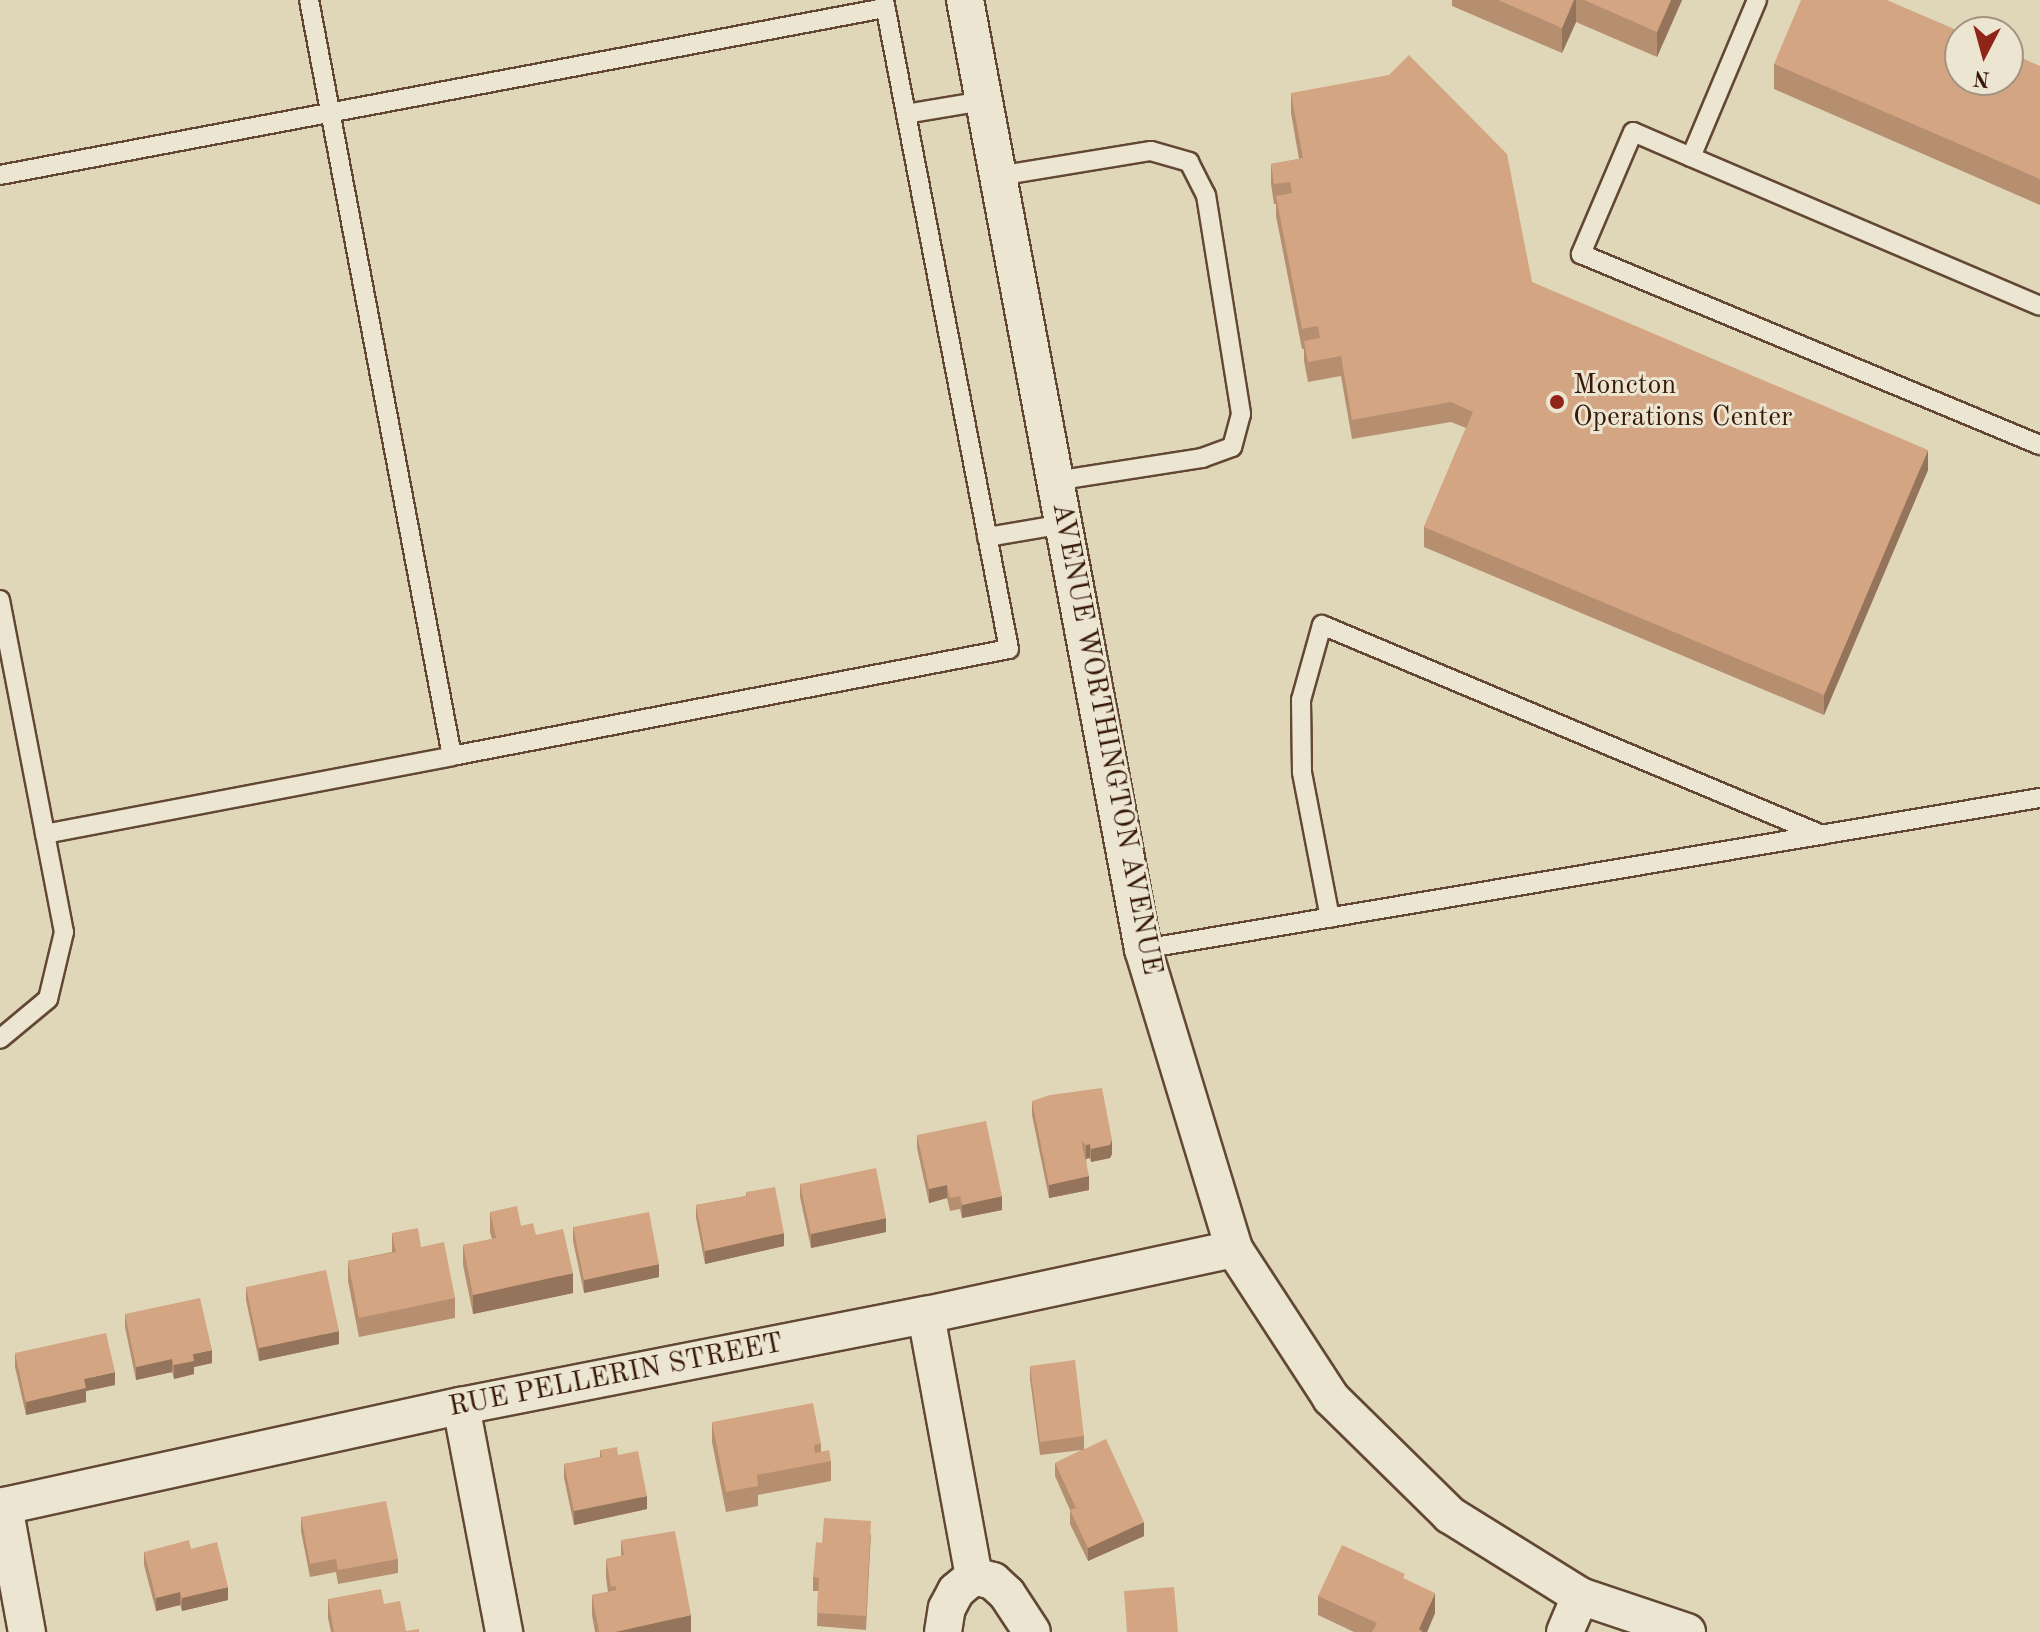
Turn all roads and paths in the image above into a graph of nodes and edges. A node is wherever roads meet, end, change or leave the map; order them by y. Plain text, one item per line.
1 (309, 0) edge
2 (965, 0) edge
3 (1757, 0) edge
4 (884, 4) edge
5 (984, 101) junction
6 (330, 113) junction
7 (906, 114) junction
8 (1691, 157) junction
9 (0, 175) edge
10 (998, 176) junction
11 (2040, 306) edge
12 (2040, 445) edge
13 (1055, 481) junction
14 (1063, 524) junction
15 (987, 537) junction
16 (0, 600) edge
17 (452, 756) junction
18 (2040, 798) edge
19 (45, 834) junction
20 (1824, 836) junction
21 (1330, 918) junction
22 (1143, 949) junction
23 (0, 1039) edge
24 (1234, 1249) junction
25 (926, 1315) junction
26 (461, 1406) junction
27 (2, 1506) edge
28 (974, 1576) junction
29 (1580, 1596) junction
30 (27, 1632) edge
31 (504, 1632) edge
32 (943, 1632) edge
33 (1032, 1632) edge
34 (1565, 1632) edge
35 (1687, 1632) edge

1 - 6 lane
2 - 5 street, AVENUE WORTHINGTON AVENUE
3 - 8 lane
4 - 6 lane
4 - 7 lane
5 - 7 lane
5 - 10 street, AVENUE WORTHINGTON AVENUE
6 - 9 lane
6 - 17 lane
7 - 15 lane
8 - 11 lane
8 - 12 lane
10 - 13 street, AVENUE WORTHINGTON AVENUE
10 - 13 lane
13 - 14 street, AVENUE WORTHINGTON AVENUE
14 - 15 lane
14 - 22 street, AVENUE WORTHINGTON AVENUE
15 - 17 lane
16 - 19 lane
17 - 19 lane
18 - 20 lane
19 - 23 lane
20 - 21 lane
20 - 21 lane
21 - 22 lane
22 - 24 street, AVENUE WORTHINGTON AVENUE
24 - 25 street, RUE PELLERIN STREET
24 - 29 street, AVENUE WORTHINGTON AVENUE
25 - 26 street, RUE PELLERIN STREET
25 - 28 street
26 - 27 street, RUE PELLERIN STREET
26 - 31 street
27 - 30 street
28 - 32 street
28 - 33 street
29 - 34 street
29 - 35 street, AVENUE WORTHINGTON AVENUE

